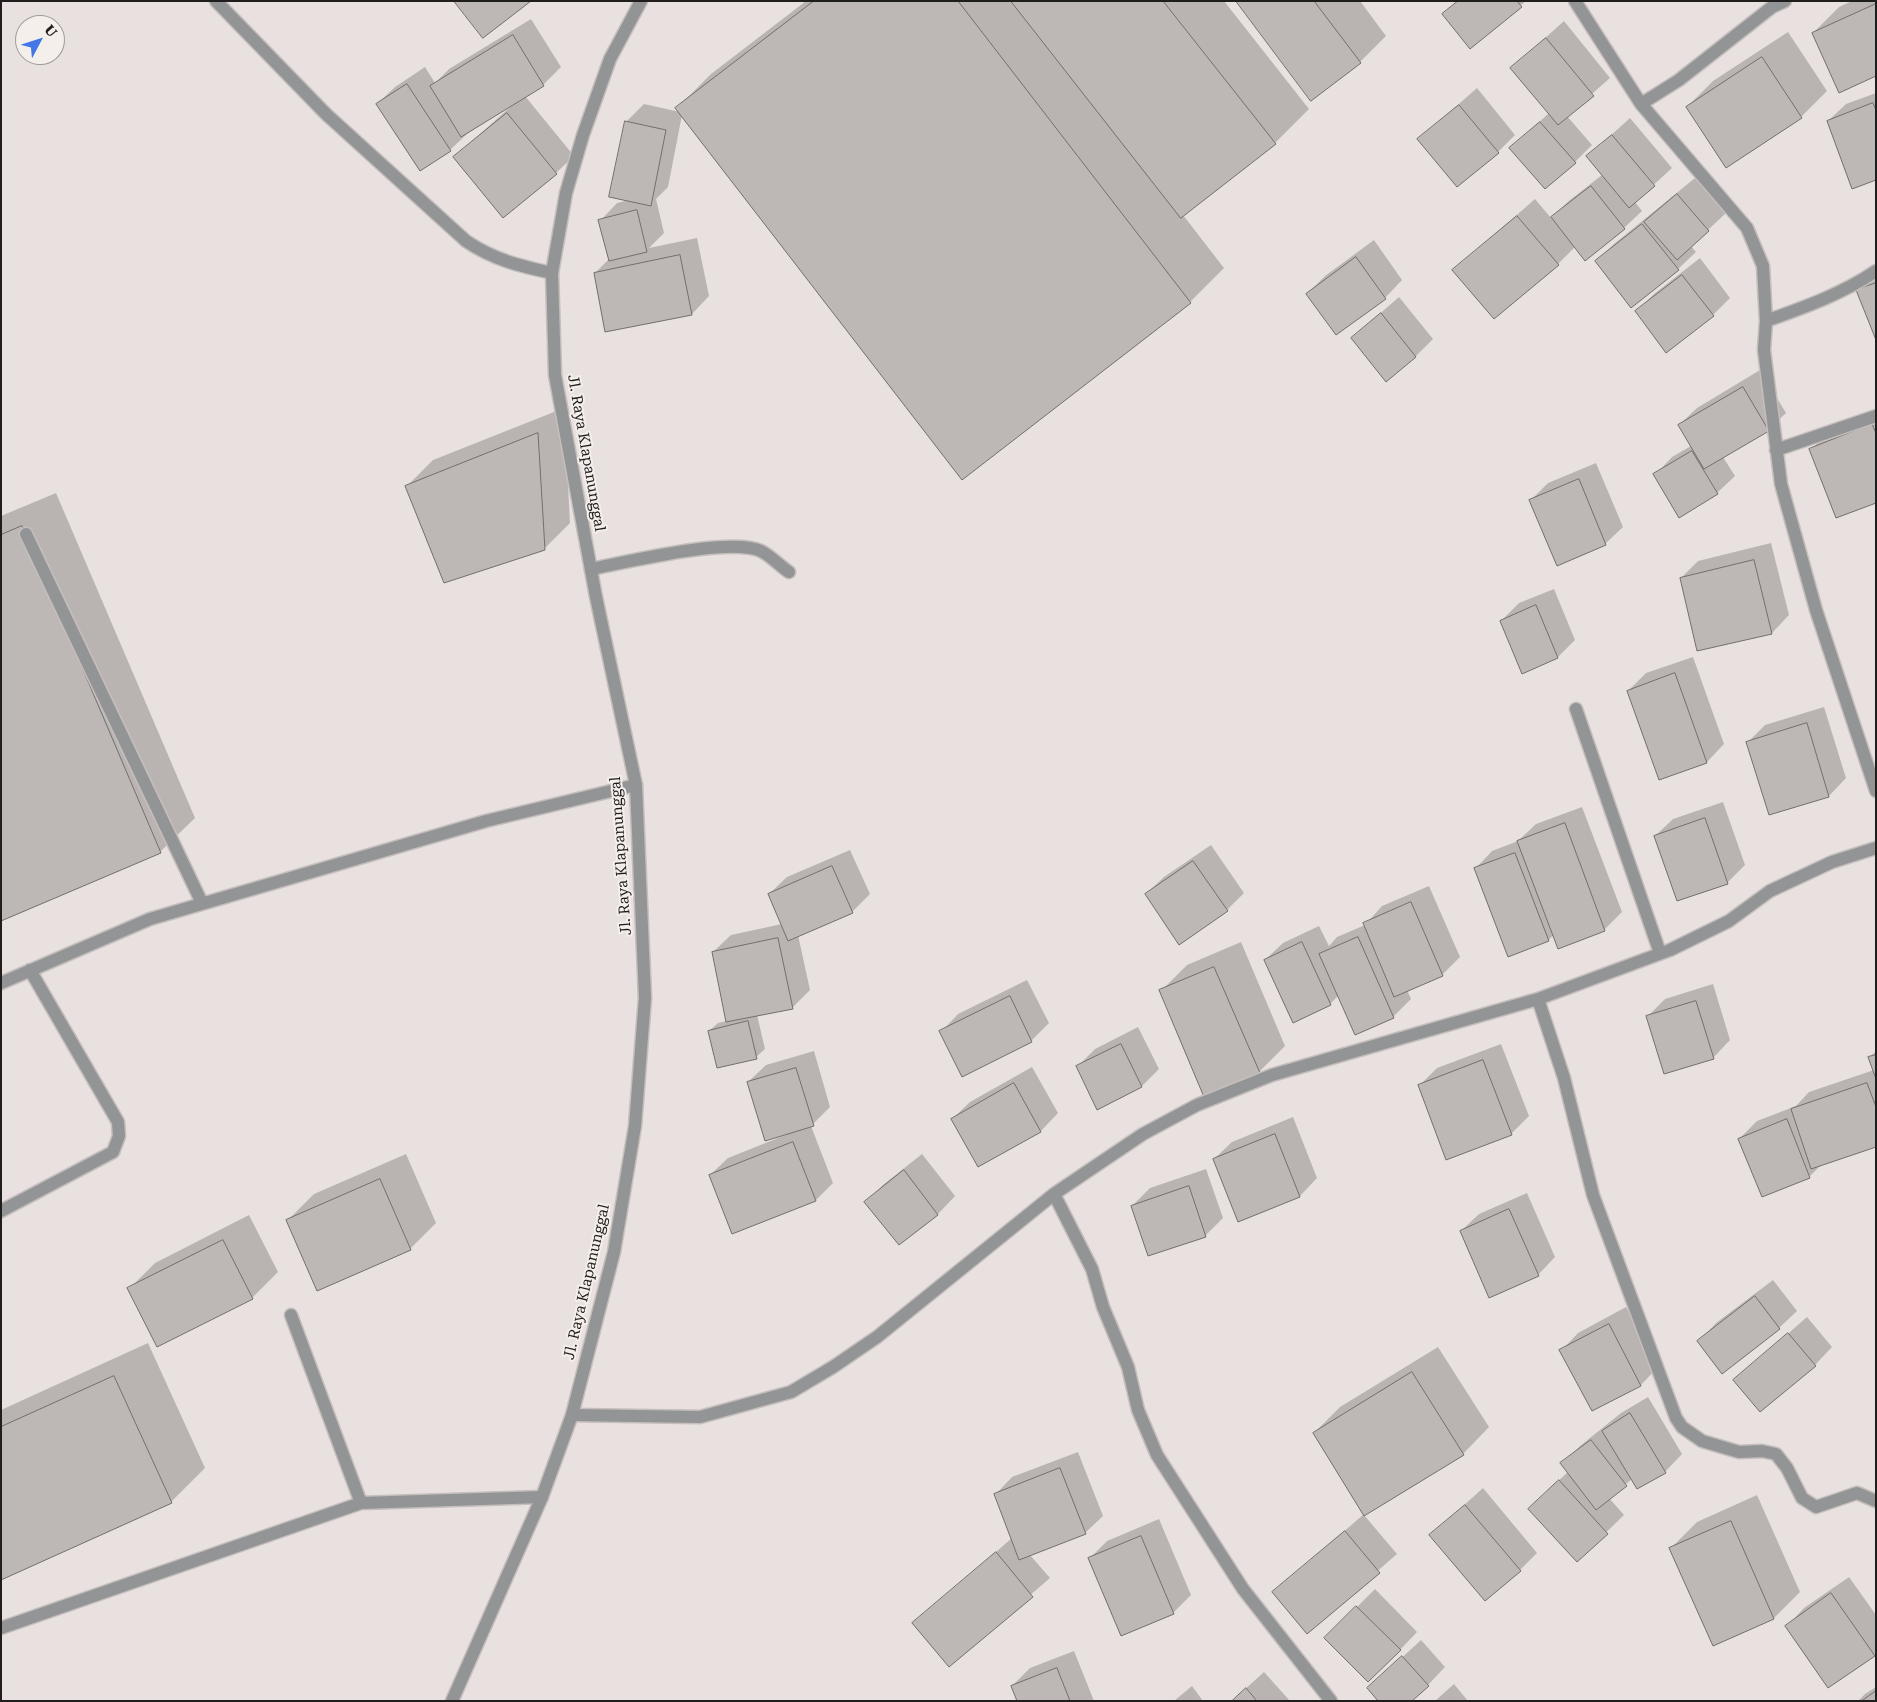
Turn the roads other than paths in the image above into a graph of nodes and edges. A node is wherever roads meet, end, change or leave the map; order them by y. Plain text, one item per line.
1 (216, 1) edge
2 (642, 1) edge
3 (1575, 1) edge
4 (1785, 1) edge
5 (1640, 104) junction
6 (1876, 271) edge
7 (552, 273) junction
8 (1766, 321) junction
9 (1876, 416) edge
10 (1776, 450) junction
11 (26, 534) dead end
12 (591, 569) junction
13 (789, 572) dead end
14 (1576, 709) dead end
15 (636, 785) junction
16 (1876, 791) edge
17 (1876, 848) edge
18 (202, 903) junction
19 (1660, 953) junction
20 (30, 970) junction
21 (1, 983) edge
22 (1538, 999) junction
23 (1054, 1194) junction
24 (1, 1210) edge
25 (291, 1315) dead end
26 (572, 1415) junction
27 (542, 1496) junction
28 (1876, 1501) edge
29 (361, 1503) junction
30 (1, 1628) edge
31 (452, 1701) edge
32 (1331, 1701) edge

1 - 7 street
2 - 7 street, Jl. Raya Klapanunggal
3 - 5 street
4 - 5 street
5 - 8 street
6 - 8 street
7 - 12 street, Jl. Raya Klapanunggal
8 - 10 street
9 - 10 street
10 - 16 street
11 - 18 street
12 - 13 street
12 - 15 street, Jl. Raya Klapanunggal
14 - 19 street
15 - 18 street
15 - 26 street, Jl. Raya Klapanunggal
17 - 19 street
18 - 20 street
19 - 22 street
20 - 21 street
20 - 24 street
22 - 23 street
22 - 28 street
23 - 26 street
23 - 32 street
25 - 29 street
26 - 27 street, Jl. Raya Klapanunggal
27 - 29 street
27 - 31 street, Jl. Raya Klapanunggal
29 - 30 street

